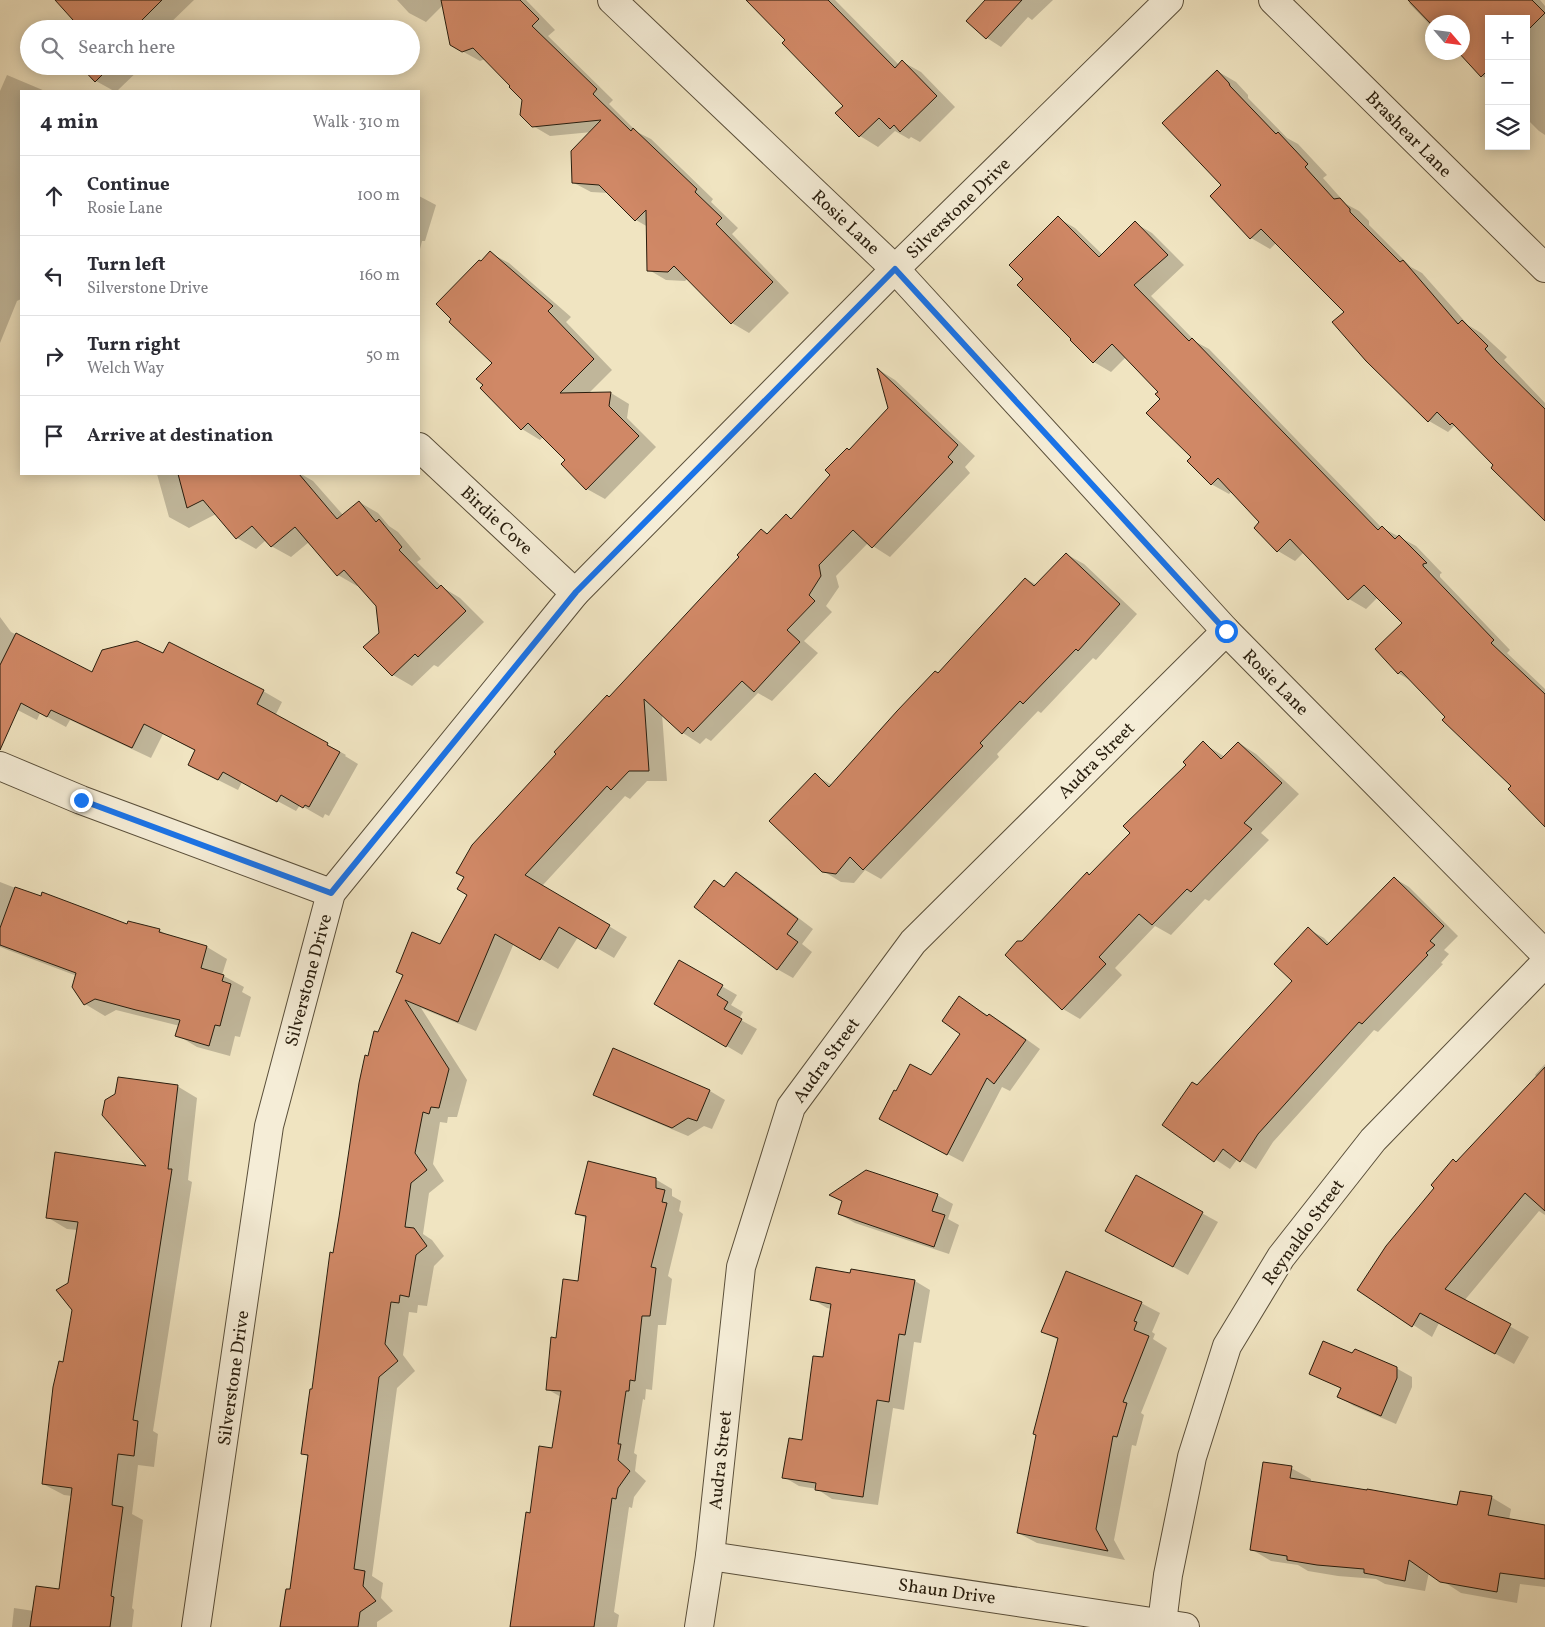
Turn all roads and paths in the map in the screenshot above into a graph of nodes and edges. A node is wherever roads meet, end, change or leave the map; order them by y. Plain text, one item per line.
1 (612, 0) edge
2 (1170, 0) edge
3 (1273, 0) edge
4 (1545, 268) edge
5 (895, 269) junction
6 (420, 448) edge
7 (576, 592) junction
8 (1226, 631) junction
9 (0, 766) edge
10 (331, 893) junction
11 (1545, 954) edge
12 (1545, 963) edge
13 (710, 1556) junction
14 (1174, 1625) edge
15 (196, 1627) edge
16 (699, 1627) edge

1 - 5 street, Rosie Lane
2 - 5 street, Silverstone Drive
3 - 4 street, Brashear Lane
5 - 7 street, Silverstone Drive
5 - 8 street, Rosie Lane
6 - 7 street, Birdie Cove
7 - 10 street, Silverstone Drive
8 - 11 street, Rosie Lane
8 - 13 street, Audra Street
9 - 10 street
10 - 15 street, Silverstone Drive
12 - 14 street, Reynaldo Street
13 - 14 street, Shaun Drive
13 - 16 street, Audra Street

